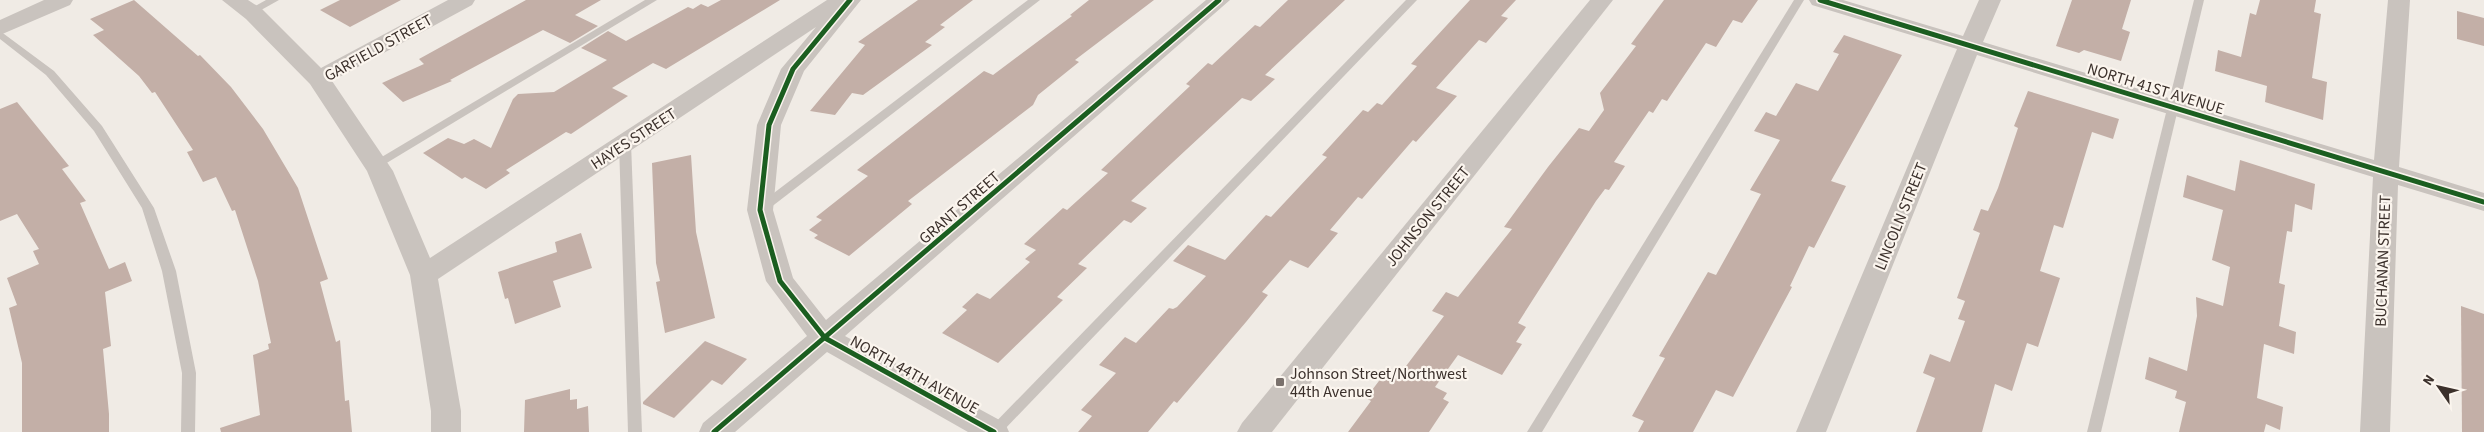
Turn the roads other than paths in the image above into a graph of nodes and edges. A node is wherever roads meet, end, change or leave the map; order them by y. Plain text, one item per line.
1 (62, 0) edge
2 (274, 0) edge
3 (464, 0) edge
4 (652, 0) edge
5 (842, 0) edge
6 (850, 0) edge
7 (1035, 0) edge
8 (1219, 0) edge
9 (1412, 0) edge
10 (1602, 0) edge
11 (1799, 0) edge
12 (1820, 0) edge
13 (1990, 0) edge
14 (2199, 0) edge
15 (2399, 0) edge
16 (242, 6) edge
17 (0, 28) edge
18 (0, 34) edge
19 (1970, 45) junction
20 (318, 79) junction
21 (2173, 106) junction
22 (625, 143) junction
23 (376, 164) junction
24 (2386, 171) junction
25 (2484, 202) edge
26 (760, 210) junction
27 (424, 276) junction
28 (825, 338) junction
29 (188, 432) edge
30 (446, 432) edge
31 (635, 432) edge
32 (714, 432) edge
33 (994, 432) edge
34 (1253, 432) edge
35 (1534, 432) edge
36 (1811, 432) edge
37 (2094, 432) edge
38 (2375, 432) edge

1 - 17 street
2 - 16 lane
3 - 20 street, GARFIELD STREET
4 - 23 lane
5 - 22 street, HAYES STREET
6 - 26 street
7 - 26 lane
8 - 28 street, GRANT STREET
9 - 33 lane
10 - 34 street, JOHNSON STREET
11 - 35 lane
12 - 19 street, NORTH 41ST AVENUE
13 - 19 street, LINCOLN STREET
14 - 21 lane
15 - 24 street, BUCHANAN STREET
16 - 20 street
18 - 29 lane
19 - 21 street, NORTH 41ST AVENUE
19 - 36 street, LINCOLN STREET
20 - 23 street
21 - 24 street, NORTH 41ST AVENUE
21 - 37 lane
22 - 27 street, HAYES STREET
22 - 31 lane
23 - 27 street
24 - 25 street, NORTH 41ST AVENUE
24 - 38 street, BUCHANAN STREET
26 - 28 street
27 - 30 street
28 - 32 street, GRANT STREET
28 - 33 street, NORTH 44TH AVENUE

